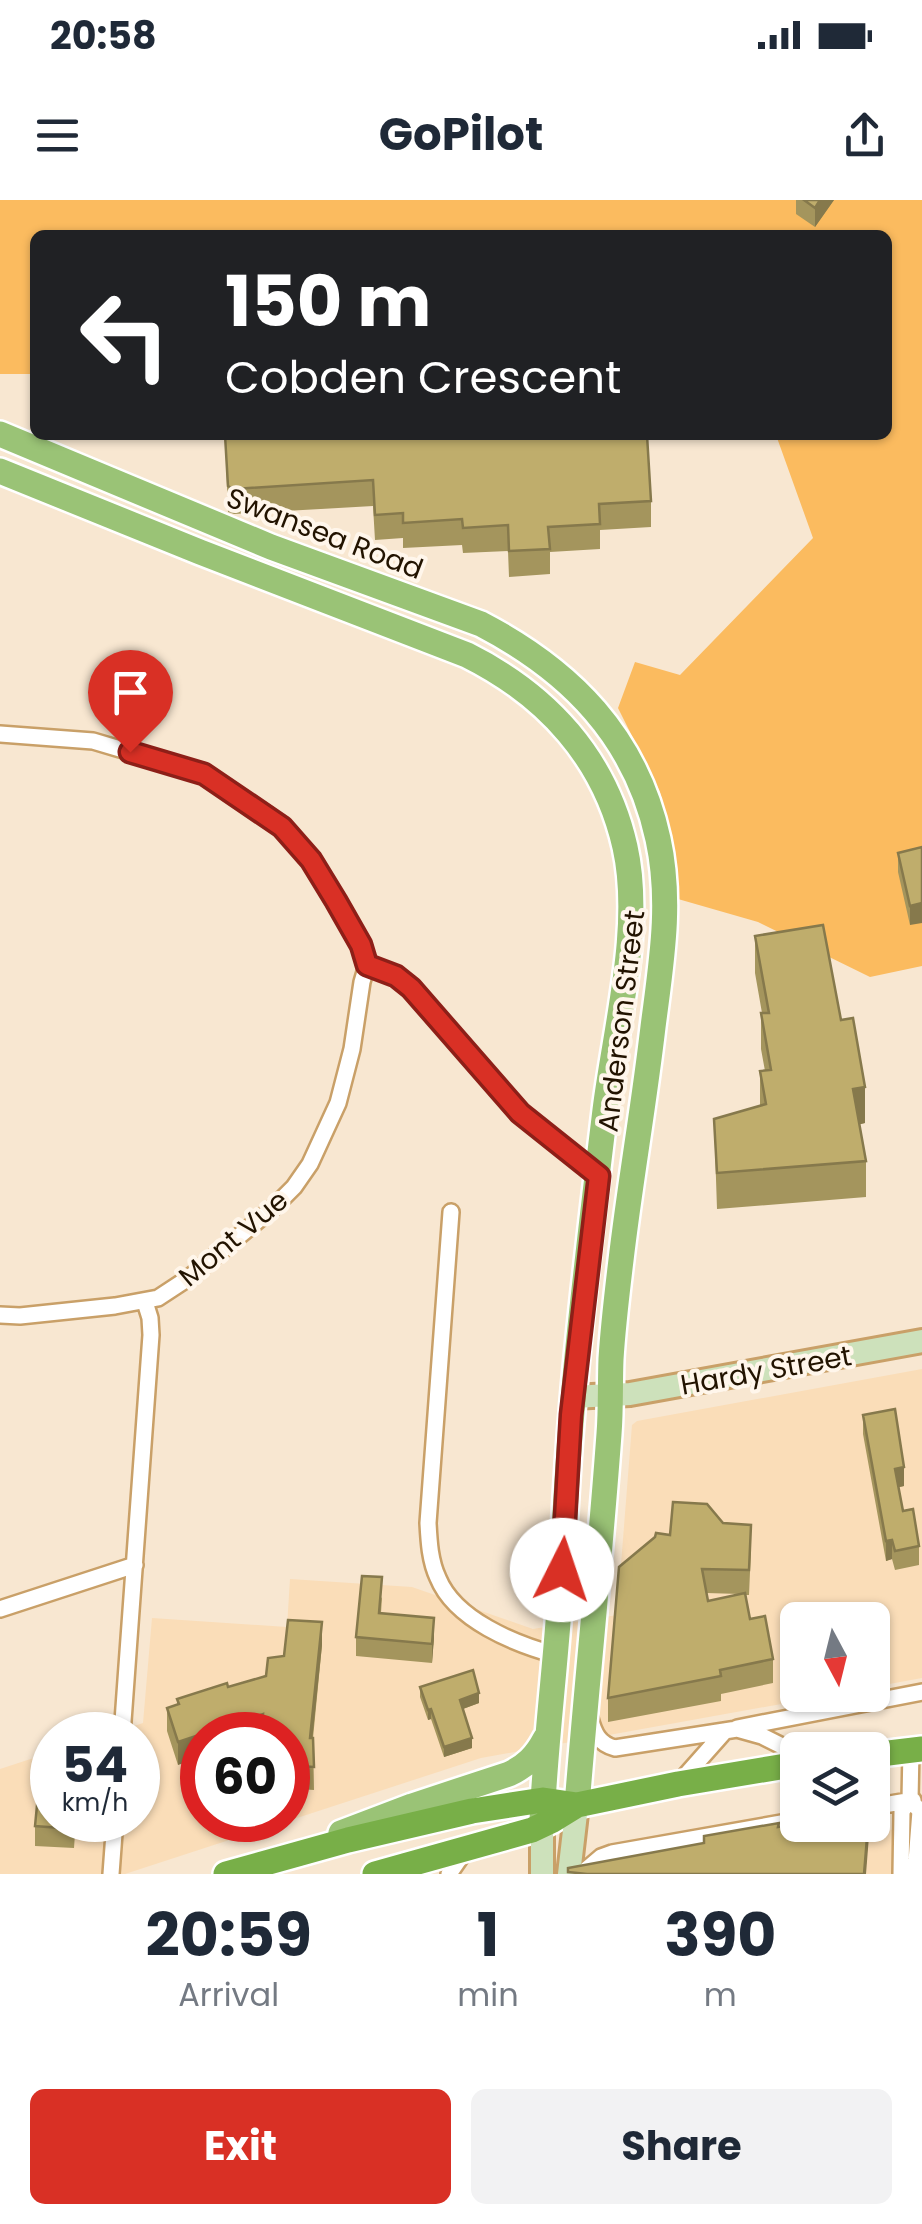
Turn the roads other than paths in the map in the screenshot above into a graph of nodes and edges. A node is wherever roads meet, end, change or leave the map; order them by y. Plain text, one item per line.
1 (12, 439) edge
2 (60, 460) junction
3 (0, 471) edge
4 (28, 483) junction
5 (605, 724) joint
6 (0, 734) edge
7 (367, 965) junction
8 (653, 1032) junction
9 (599, 1176) junction
10 (451, 1212) dead end
11 (588, 1258) junction
12 (621, 1259) junction
13 (145, 1302) junction
14 (0, 1316) edge
15 (922, 1341) edge
16 (610, 1396) junction
17 (573, 1398) junction
18 (135, 1565) junction
19 (0, 1609) edge
20 (556, 1655) junction
21 (588, 1658) junction
22 (585, 1692) junction
23 (922, 1692) edge
24 (124, 1712) edge
25 (549, 1724) junction
26 (726, 1730) junction
27 (780, 1745) edge
28 (916, 1750) edge
29 (890, 1753) edge
30 (780, 1767) edge
31 (678, 1784) junction
32 (916, 1799) edge
33 (890, 1804) edge
34 (576, 1805) junction
35 (543, 1813) junction
36 (780, 1823) edge
37 (113, 1842) edge
38 (468, 1848) junction
39 (263, 1863) junction
40 (111, 1874) edge
41 (226, 1874) edge
42 (375, 1874) edge
43 (449, 1874) edge
44 (542, 1874) edge
45 (569, 1874) edge
46 (581, 1874) edge
47 (901, 1874) edge
48 (915, 1874) edge

1 - 2 main road, Swansea Road
1 - 4 main road
2 - 4 main road
2 - 5 main road, Swansea Road
3 - 4 main road
4 - 9 main road, Anderson Street
5 - 8 main road, Anderson Street
6 - 7 street
7 - 9 street
7 - 13 street, Mont Vue
8 - 9 main road
8 - 12 main road, Anderson Street
9 - 11 main road, Anderson Street
10 - 20 street
11 - 12 main road
11 - 17 main road, Anderson Street
12 - 16 main road, Anderson Street
13 - 14 street, Mont Vue
13 - 18 street
15 - 16 main road, Hardy Street
16 - 17 main road, Hardy Street
16 - 21 main road, Anderson Street
17 - 20 main road, Anderson Street
18 - 19 street
18 - 24 street
20 - 21 main road
20 - 25 main road, Anderson Street
21 - 22 main road, Anderson Street
22 - 26 street
22 - 34 main road, Anderson Street
23 - 26 street
25 - 35 main road, Anderson Street
25 - 39 main road
26 - 27 street
26 - 31 street
28 - 29 highway
28 - 32 street
30 - 31 highway
31 - 34 highway
32 - 33 street
32 - 47 street
32 - 48 street
34 - 35 highway
34 - 45 main road, Anderson Street
35 - 38 highway
35 - 39 highway
35 - 44 main road, Anderson Street
36 - 46 street
37 - 40 street
38 - 42 highway
38 - 43 street
39 - 41 highway

